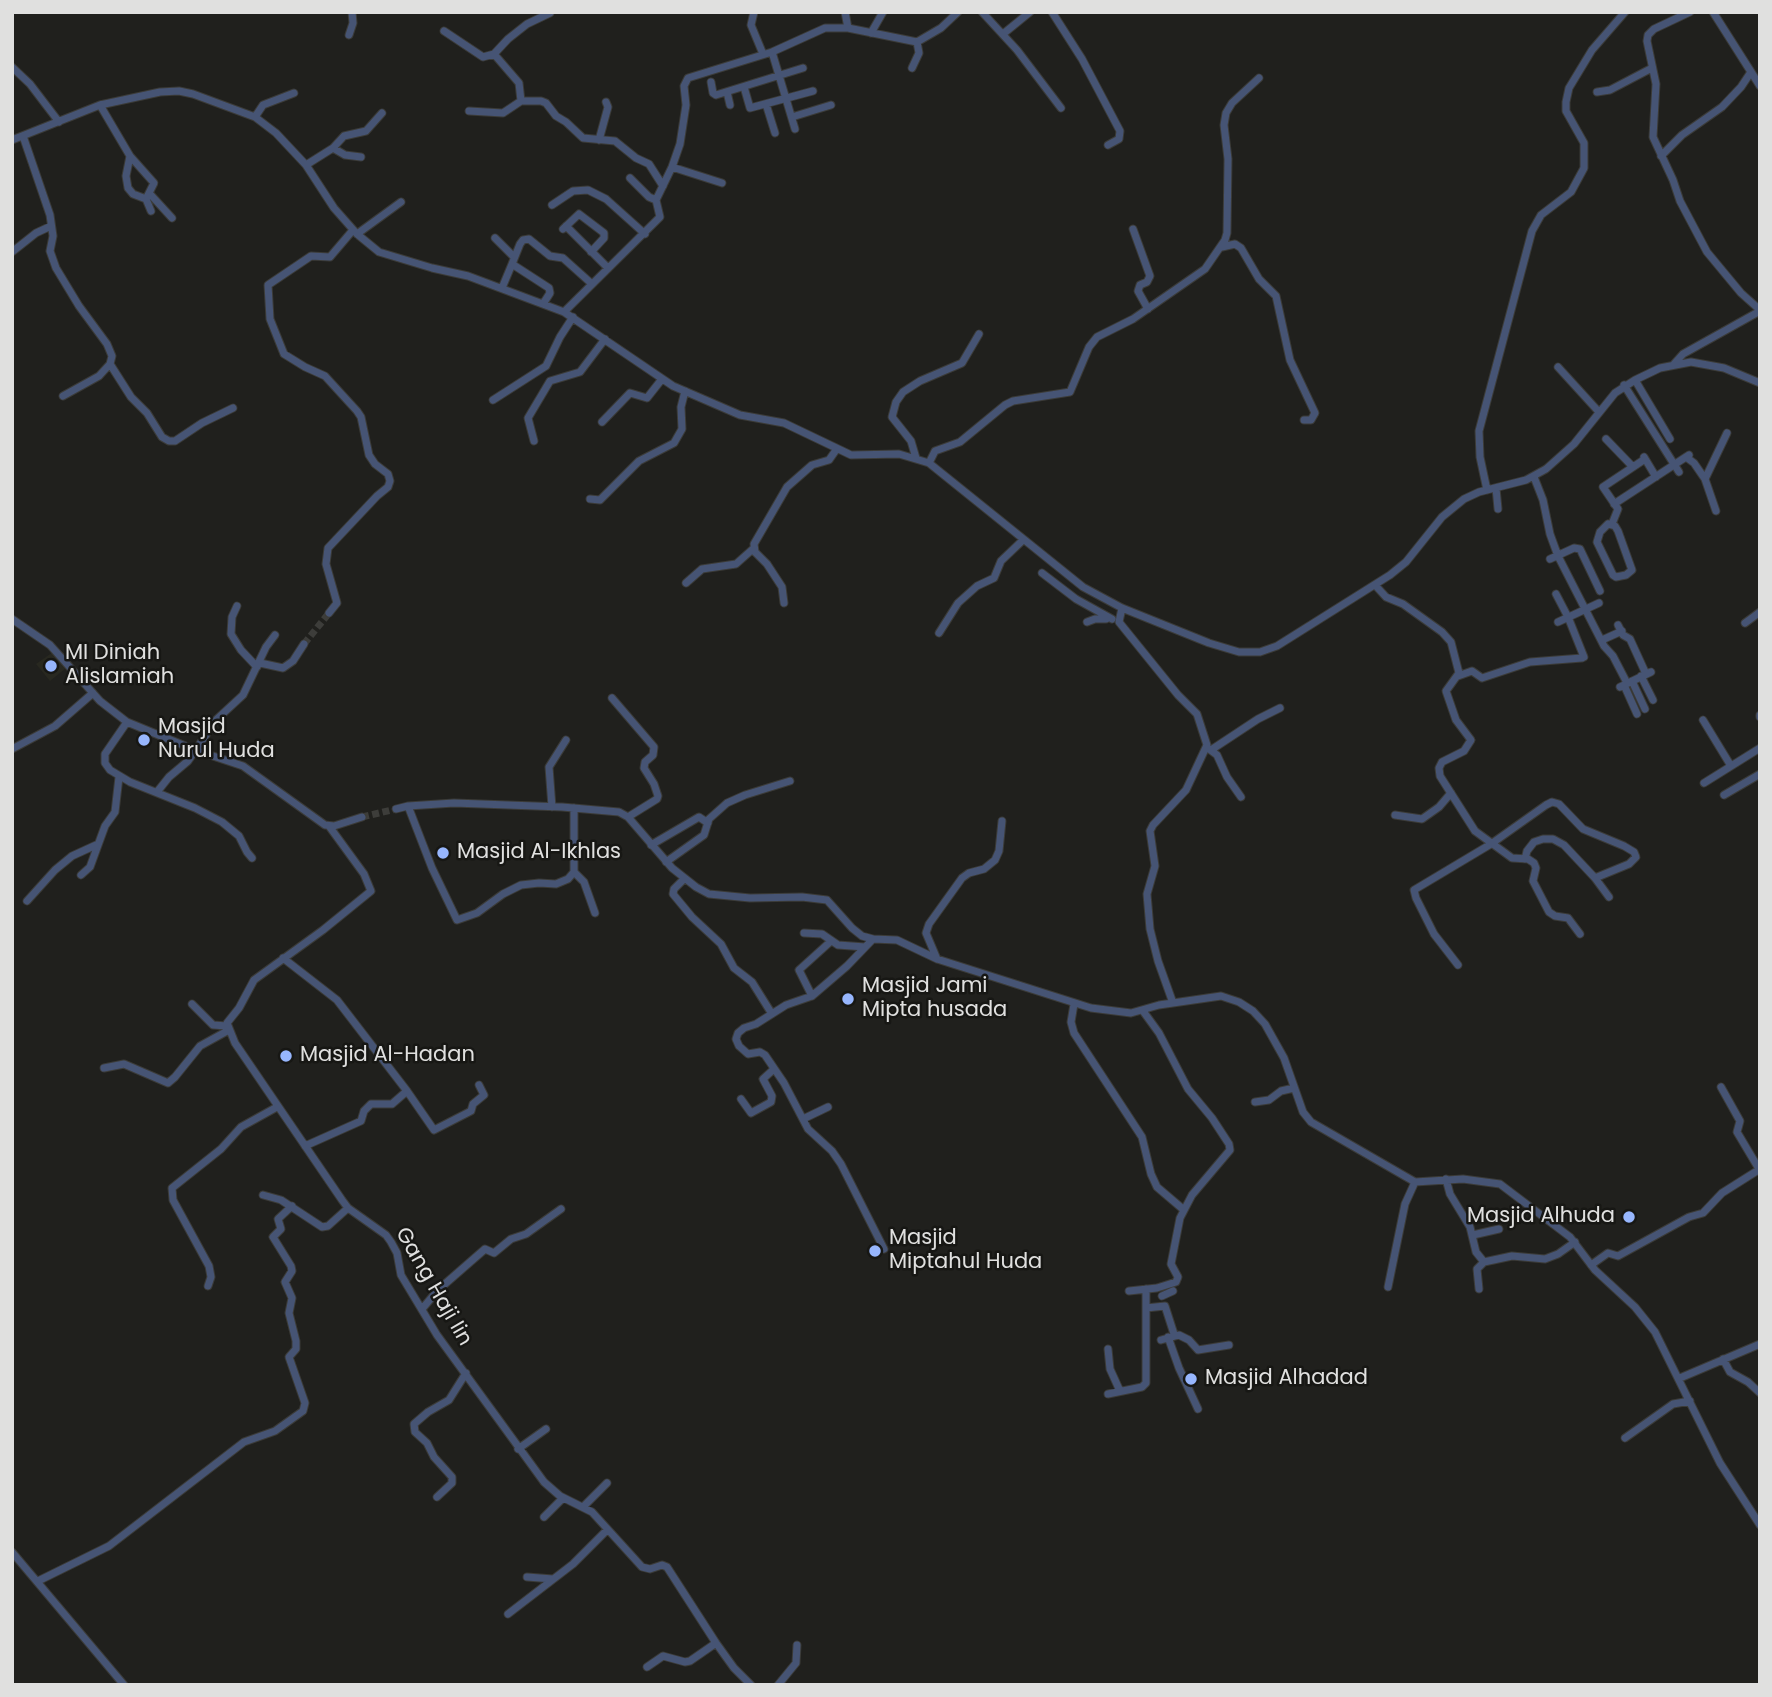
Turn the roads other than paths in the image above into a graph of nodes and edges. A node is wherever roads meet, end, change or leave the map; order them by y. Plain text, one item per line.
1 (352, 12) edge
2 (531, 12) edge
3 (754, 12) edge
4 (845, 12) edge
5 (883, 12) edge
6 (958, 12) edge
7 (982, 12) edge
8 (1030, 12) edge
9 (1052, 12) edge
10 (1625, 12) edge
11 (1689, 12) edge
12 (1713, 12) edge
13 (550, 13) edge
14 (527, 24) junction
15 (848, 28) junction
16 (444, 31) dead end
17 (871, 33) junction
18 (1003, 34) junction
19 (349, 35) dead end
20 (917, 42) junction
21 (772, 52) junction
22 (494, 54) junction
23 (763, 54) junction
24 (12, 67) edge
25 (803, 68) dead end
26 (912, 68) dead end
27 (1652, 68) junction
28 (1751, 72) junction
29 (780, 75) junction
30 (1259, 78) dead end
31 (711, 82) dead end
32 (1760, 86) edge
33 (744, 87) junction
34 (813, 91) dead end
35 (727, 92) junction
36 (1597, 92) dead end
37 (294, 93) dead end
38 (787, 98) junction
39 (522, 101) junction
40 (606, 102) dead end
41 (766, 104) junction
42 (100, 105) junction
43 (831, 105) dead end
44 (730, 106) dead end
45 (1061, 108) dead end
46 (469, 111) dead end
47 (258, 112) junction
48 (382, 113) dead end
49 (792, 117) junction
50 (59, 122) junction
51 (795, 129) dead end
52 (775, 133) dead end
53 (23, 136) junction
54 (12, 140) edge
55 (599, 140) junction
56 (1108, 145) dead end
57 (333, 148) junction
58 (130, 156) junction
59 (1661, 156) junction
60 (361, 157) dead end
61 (307, 163) junction
62 (672, 167) junction
63 (630, 178) dead end
64 (722, 183) dead end
65 (663, 186) junction
66 (148, 196) junction
67 (656, 200) junction
68 (401, 202) dead end
69 (552, 205) dead end
70 (151, 211) dead end
71 (172, 218) dead end
72 (51, 226) junction
73 (1133, 229) dead end
74 (355, 232) junction
75 (1227, 233) junction
76 (645, 234) junction
77 (495, 238) dead end
78 (1236, 244) junction
79 (1217, 250) junction
80 (12, 252) edge
81 (591, 252) junction
82 (513, 260) junction
83 (608, 268) junction
84 (592, 284) junction
85 (502, 288) junction
86 (542, 304) junction
87 (1148, 309) junction
88 (1760, 310) edge
89 (564, 312) junction
90 (571, 321) junction
91 (979, 334) dead end
92 (605, 339) junction
93 (110, 364) junction
94 (1674, 364) junction
95 (1558, 367) dead end
96 (662, 379) junction
97 (1634, 380) junction
98 (1760, 383) edge
99 (1624, 385) junction
100 (685, 391) junction
101 (63, 396) dead end
102 (493, 400) dead end
103 (233, 408) dead end
104 (1599, 412) junction
105 (1304, 420) dead end
106 (602, 422) dead end
107 (1727, 433) dead end
108 (1606, 439) dead end
109 (534, 442) dead end
110 (1662, 444) junction
111 (836, 450) junction
112 (916, 458) junction
113 (929, 463) junction
114 (1633, 467) junction
115 (1677, 468) junction
116 (1534, 477) junction
117 (1656, 478) junction
118 (1705, 480) junction
119 (1491, 489) junction
120 (590, 499) dead end
121 (1614, 504) junction
122 (1498, 509) dead end
123 (1716, 510) dead end
124 (1612, 524) junction
125 (1023, 540) junction
126 (1597, 542) junction
127 (754, 548) junction
128 (1582, 551) junction
129 (1554, 557) junction
130 (1042, 573) dead end
131 (686, 583) dead end
132 (1375, 584) junction
133 (1600, 591) dead end
134 (1556, 594) dead end
135 (784, 603) dead end
136 (1599, 603) dead end
137 (237, 606) dead end
138 (1122, 608) junction
139 (1585, 610) junction
140 (1760, 612) edge
141 (329, 614) tunnel mouth
142 (1568, 617) junction
143 (12, 619) edge
144 (1115, 621) junction
145 (1087, 622) dead end
146 (1558, 622) dead end
147 (1745, 623) dead end
148 (939, 633) dead end
149 (275, 635) dead end
150 (1602, 640) junction
151 (304, 644) tunnel mouth
152 (258, 665) junction
153 (1646, 674) junction
154 (1458, 676) junction
155 (1626, 684) junction
156 (93, 694) junction
157 (612, 698) dead end
158 (1654, 700) dead end
159 (1280, 708) dead end
160 (1645, 709) dead end
161 (1637, 713) dead end
162 (1703, 720) dead end
163 (127, 722) junction
164 (566, 740) dead end
165 (1760, 748) edge
166 (12, 749) edge
167 (1209, 749) junction
168 (195, 750) junction
169 (1731, 766) junction
170 (1760, 774) edge
171 (119, 777) junction
172 (790, 781) dead end
173 (1704, 783) dead end
174 (157, 792) junction
175 (1451, 793) junction
176 (1724, 795) dead end
177 (1241, 797) dead end
178 (408, 806) junction
179 (552, 807) junction
180 (574, 808) junction
181 (396, 809) tunnel mouth
182 (1395, 815) dead end
183 (362, 817) tunnel mouth
184 (628, 817) junction
185 (1002, 821) dead end
186 (708, 822) junction
187 (329, 826) junction
188 (97, 844) junction
189 (1491, 844) junction
190 (651, 845) junction
191 (252, 858) dead end
192 (1525, 859) junction
193 (666, 862) junction
194 (574, 872) junction
195 (81, 876) dead end
196 (1595, 878) junction
197 (684, 879) junction
198 (1609, 897) dead end
199 (27, 901) dead end
200 (595, 913) dead end
201 (804, 933) dead end
202 (1580, 934) dead end
203 (873, 939) junction
204 (830, 942) junction
205 (865, 947) junction
206 (283, 958) junction
207 (937, 959) junction
208 (1458, 965) dead end
209 (812, 996) junction
210 (1173, 1003) junction
211 (192, 1004) dead end
212 (1074, 1004) junction
213 (1143, 1010) junction
214 (772, 1014) junction
215 (228, 1028) junction
216 (104, 1068) dead end
217 (774, 1069) junction
218 (479, 1085) dead end
219 (1721, 1087) dead end
220 (1294, 1088) junction
221 (407, 1091) junction
222 (741, 1099) dead end
223 (1255, 1102) dead end
224 (277, 1107) junction
225 (828, 1107) dead end
226 (803, 1119) junction
227 (305, 1146) junction
228 (1759, 1169) edge
229 (1446, 1179) junction
230 (1415, 1182) junction
231 (263, 1195) dead end
232 (292, 1206) junction
233 (348, 1208) junction
234 (561, 1209) dead end
235 (1184, 1210) junction
236 (1499, 1229) dead end
237 (1473, 1235) junction
238 (1575, 1242) junction
239 (884, 1249) dead end
240 (1484, 1262) junction
241 (1591, 1265) junction
242 (208, 1286) dead end
243 (1388, 1287) dead end
244 (1146, 1289) junction
245 (1479, 1289) dead end
246 (1173, 1290) junction
247 (1129, 1291) dead end
248 (1161, 1296) dead end
249 (1146, 1308) junction
250 (422, 1309) junction
251 (1168, 1337) junction
252 (1228, 1345) dead end
253 (1760, 1345) edge
254 (1108, 1349) dead end
255 (1723, 1359) junction
256 (466, 1373) junction
257 (1680, 1378) junction
258 (1120, 1391) junction
259 (1760, 1393) edge
260 (1108, 1394) dead end
261 (1690, 1401) junction
262 (1198, 1409) dead end
263 (546, 1429) dead end
264 (1625, 1438) dead end
265 (518, 1449) junction
266 (607, 1483) dead end
267 (437, 1497) dead end
268 (563, 1498) junction
269 (583, 1507) junction
270 (544, 1517) dead end
271 (1760, 1525) edge
272 (607, 1530) junction
273 (12, 1552) edge
274 (527, 1577) dead end
275 (554, 1579) junction
276 (38, 1581) junction
277 (508, 1614) dead end
278 (716, 1643) junction
279 (797, 1645) dead end
280 (647, 1667) dead end
281 (124, 1685) edge
282 (751, 1685) edge
283 (778, 1685) edge

1 - 19 street
2 - 14 street
3 - 23 street
4 - 15 street
5 - 17 street
6 - 20 street
7 - 18 street
8 - 18 street
9 - 56 street
10 - 119 street
11 - 27 street
12 - 28 street
13 - 14 street
14 - 22 street
15 - 17 street
15 - 21 street
16 - 22 street
17 - 20 street
18 - 45 street
20 - 26 street
21 - 23 street
21 - 29 street
22 - 39 street
23 - 62 street
24 - 50 street
25 - 29 street
27 - 36 street
27 - 59 street
28 - 32 street
28 - 59 street
29 - 33 street
29 - 38 street
30 - 75 street
31 - 35 street
33 - 35 street
33 - 41 street
34 - 38 street
35 - 44 street
37 - 47 street
38 - 41 street
38 - 49 street
39 - 46 street
39 - 55 street
40 - 55 street
41 - 52 street
42 - 47 street
42 - 50 street
42 - 58 street
43 - 49 street
47 - 61 street
48 - 57 street
49 - 51 street
50 - 53 street
53 - 54 street
53 - 72 street
55 - 65 street
57 - 60 street
57 - 61 street
58 - 66 street
58 - 66 street
59 - 88 street
61 - 74 street
62 - 64 street
62 - 65 street
63 - 67 street
65 - 67 street
66 - 70 street
66 - 71 street
67 - 76 street
68 - 74 street
69 - 76 street
72 - 80 street
72 - 93 street
73 - 87 street
74 - 85 street
74 - 141 street
75 - 78 street
75 - 79 street
76 - 83 street
77 - 82 street
78 - 79 street
78 - 105 street
79 - 87 street
81 - 81 street
81 - 83 street
82 - 84 street
82 - 85 street
82 - 86 street
83 - 84 street
84 - 89 street
85 - 86 street
86 - 89 street
87 - 113 street
88 - 94 street
89 - 90 street
90 - 92 street
90 - 102 street
91 - 112 street
92 - 96 street
92 - 109 street
93 - 101 street
93 - 103 street
94 - 97 street
94 - 98 street
95 - 104 street
96 - 100 street
96 - 106 street
97 - 99 street
97 - 110 street
99 - 104 street
99 - 110 street
100 - 111 street
100 - 120 street
104 - 116 street
107 - 118 street
108 - 114 street
110 - 115 street
111 - 112 street
111 - 127 street
112 - 113 street
113 - 125 street
114 - 117 street
114 - 121 street
115 - 117 street
115 - 118 street
116 - 119 street
116 - 129 street
117 - 121 street
118 - 123 street
119 - 122 street
119 - 132 street
121 - 124 street
124 - 126 street
124 - 126 street
125 - 138 street
125 - 148 street
126 - 128 street
127 - 131 street
127 - 135 street
128 - 129 street
128 - 133 street
129 - 139 street
130 - 144 street
132 - 138 street
132 - 154 street
134 - 142 street
136 - 139 street
137 - 152 street
138 - 144 street
139 - 142 street
139 - 150 street
140 - 147 street
142 - 146 street
142 - 154 street
143 - 156 street
144 - 145 street
144 - 167 street
149 - 152 street
150 - 153 street
150 - 155 street
151 - 152 street
152 - 168 street
153 - 155 street
153 - 158 street
154 - 175 street
155 - 160 street
155 - 161 street
156 - 163 street
156 - 166 street
157 - 184 street
159 - 167 street
162 - 169 street
163 - 168 street
163 - 171 street
164 - 179 street
165 - 169 street
167 - 177 street
167 - 210 street
168 - 174 street
168 - 187 street
169 - 173 street
170 - 176 street
171 - 174 street
171 - 188 street
172 - 186 street
174 - 191 street
175 - 182 street
175 - 189 street
178 - 179 street
178 - 181 street
178 - 194 street
179 - 180 street
180 - 184 street
180 - 194 street
183 - 187 street
184 - 190 street
185 - 207 street
186 - 190 street
186 - 193 street
187 - 206 street
188 - 195 street
188 - 199 street
189 - 192 street
189 - 196 street
189 - 208 street
190 - 193 street
192 - 196 street
192 - 202 street
193 - 197 street
194 - 200 street
196 - 198 street
197 - 203 street
197 - 214 street
201 - 204 street
203 - 205 street
203 - 207 street
204 - 205 street
204 - 209 street
205 - 209 street
206 - 215 street
206 - 221 street
207 - 212 street
209 - 214 street
210 - 213 street
210 - 220 street
211 - 215 street
212 - 213 street
212 - 235 street
213 - 235 street
214 - 217 street
215 - 216 street
215 - 224 street, Gang Haji Iin
217 - 222 street
217 - 226 street
218 - 221 street
219 - 228 street
220 - 223 street
220 - 230 street
221 - 227 street
224 - 227 street, Gang Haji Iin
224 - 242 street
225 - 226 street
226 - 239 street
227 - 233 street, Gang Haji Iin
228 - 241 street
229 - 230 street
229 - 237 street
229 - 238 street
230 - 243 street
231 - 232 street
232 - 233 street
232 - 276 street
233 - 250 street, Gang Haji Iin
234 - 250 street
235 - 246 street
236 - 237 street
237 - 240 street
238 - 240 street
238 - 241 street
240 - 245 street
241 - 257 street
244 - 246 street
244 - 247 street
244 - 249 street
246 - 248 street
249 - 251 street
249 - 258 street
250 - 256 street, Gang Haji Iin
251 - 252 street
251 - 262 street
253 - 255 street
254 - 258 street
255 - 257 street
255 - 259 street
256 - 265 street, Gang Haji Iin
256 - 267 street
257 - 261 street
258 - 260 street
261 - 264 street
261 - 271 street
263 - 265 street
265 - 268 street, Gang Haji Iin
266 - 269 street
268 - 269 street, Gang Haji Iin
268 - 270 street
269 - 272 street, Gang Haji Iin
272 - 275 street
272 - 278 street, Gang Haji Iin
273 - 276 street
274 - 275 street
275 - 277 street
276 - 281 street
278 - 280 street
278 - 282 street, Gang Haji Iin
279 - 283 street

